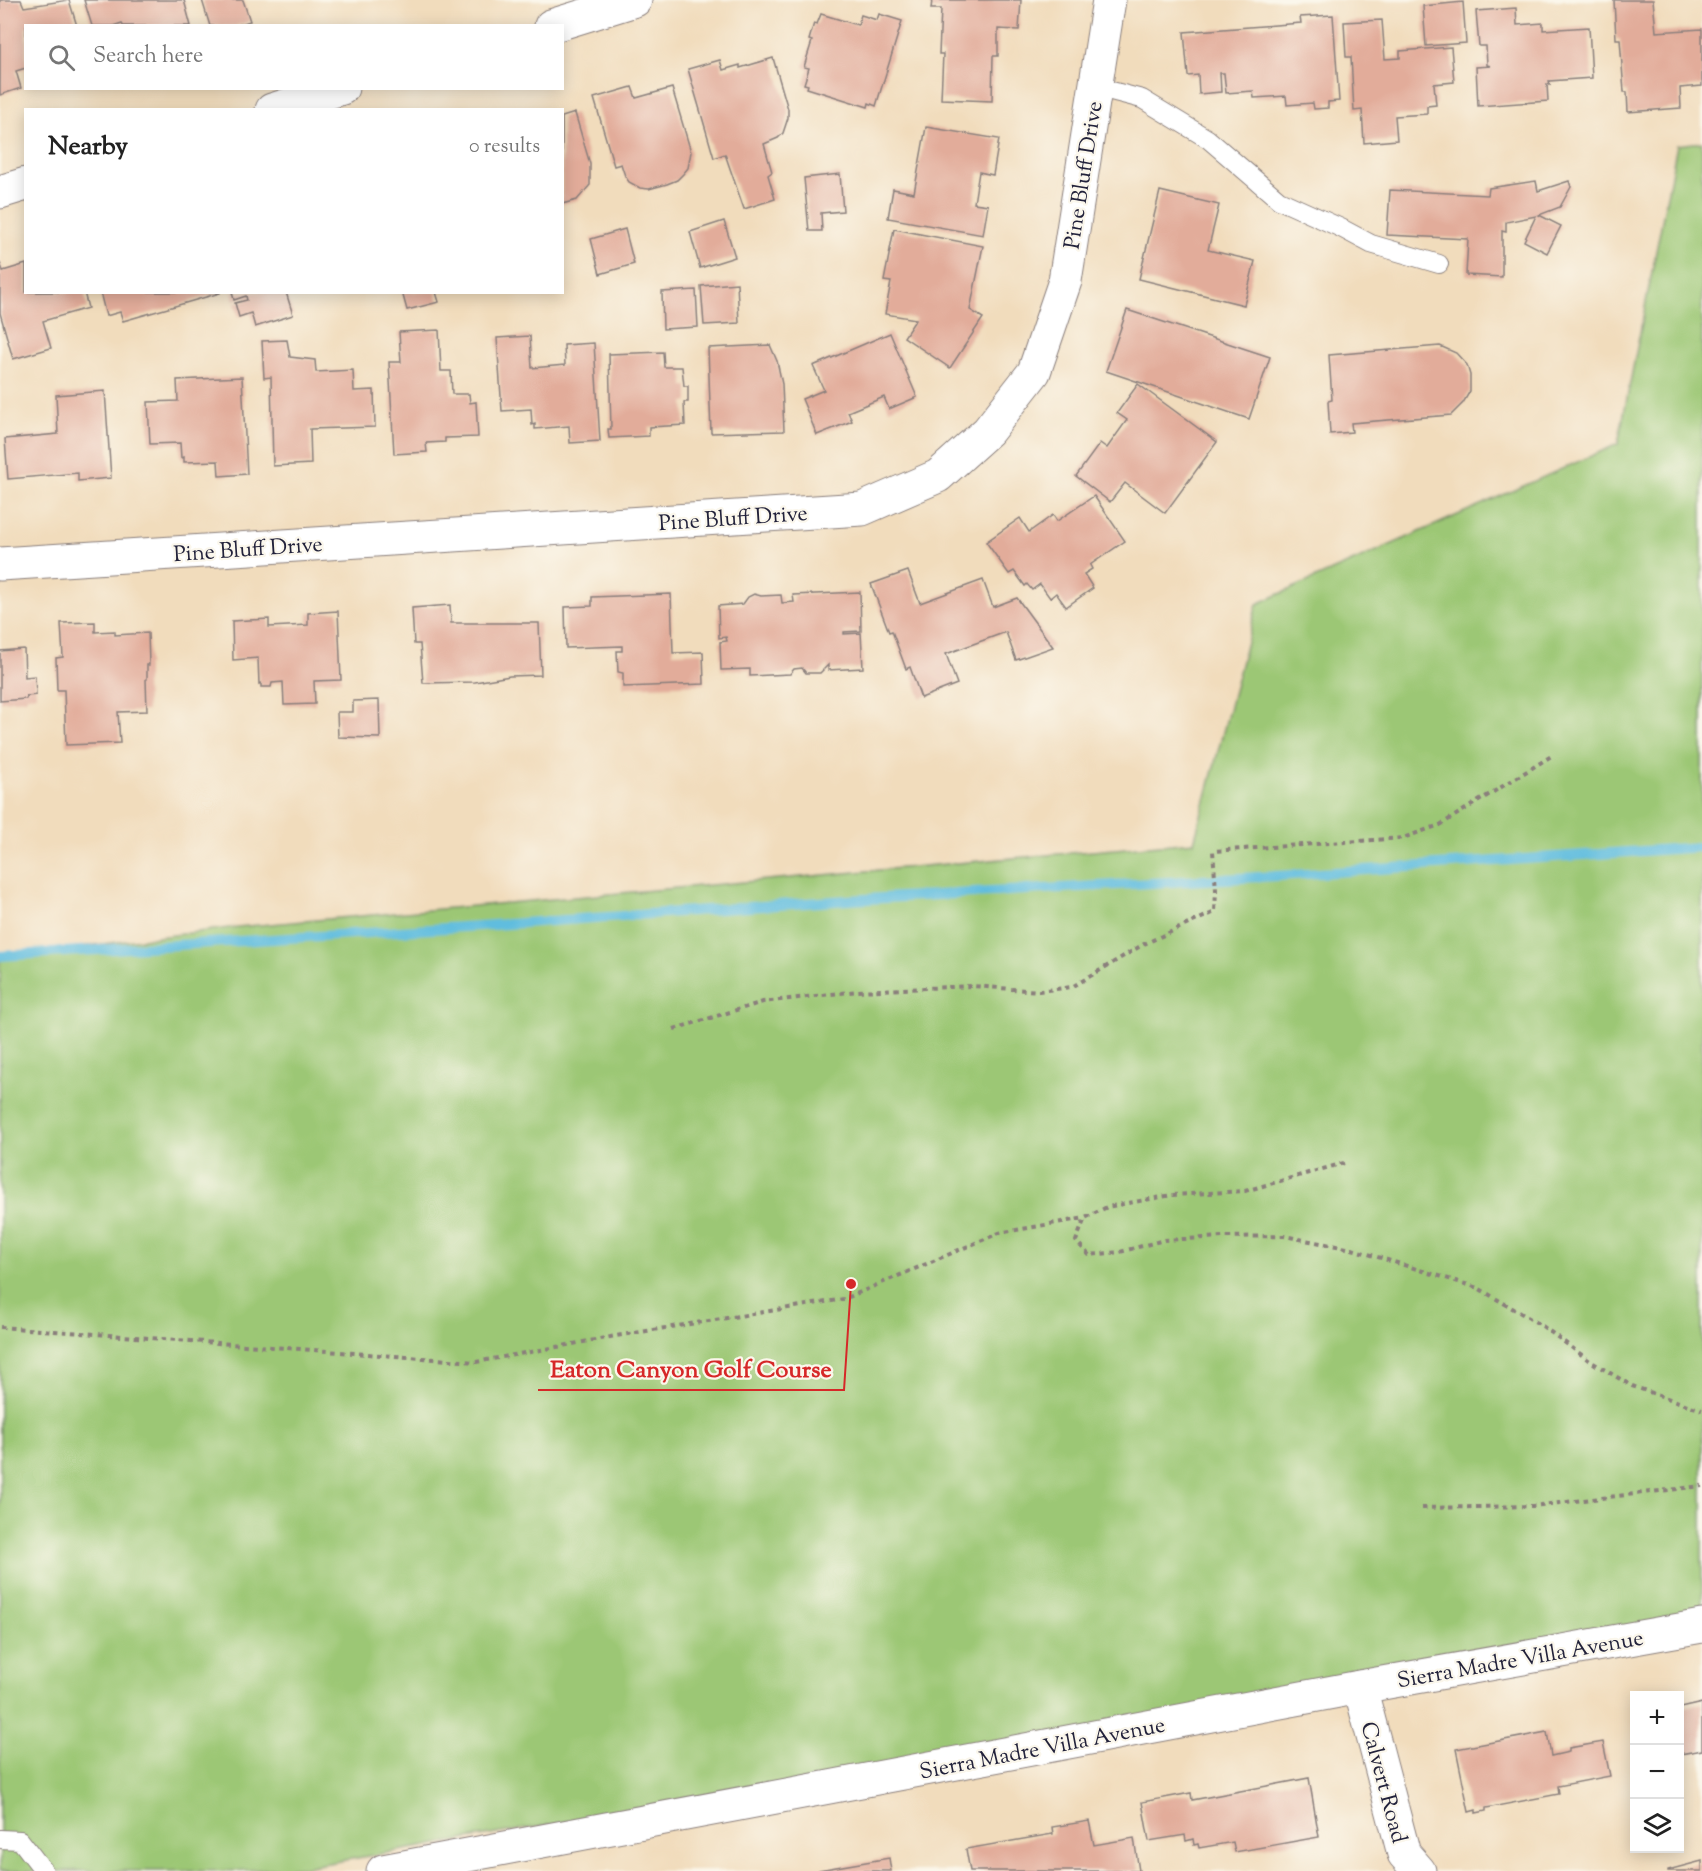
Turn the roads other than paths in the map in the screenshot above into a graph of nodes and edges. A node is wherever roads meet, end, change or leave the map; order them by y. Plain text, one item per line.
1 (635, 0) edge
2 (1109, 0) edge
3 (557, 24) edge
4 (1096, 87) junction
5 (336, 90) edge
6 (278, 108) edge
7 (24, 185) edge
8 (0, 192) edge
9 (1439, 264) dead end
10 (0, 564) edge
11 (1702, 1626) edge
12 (1360, 1687) junction
13 (0, 1839) edge
14 (44, 1871) edge
15 (383, 1871) edge
16 (1419, 1871) edge

1 - 3 street
2 - 4 street, Pine Bluff Drive
4 - 9 lane
4 - 10 street, Pine Bluff Drive
5 - 6 street
7 - 8 street
11 - 12 street, Sierra Madre Villa Avenue
12 - 15 street, Sierra Madre Villa Avenue
12 - 16 street, Calvert Road
13 - 14 lane

